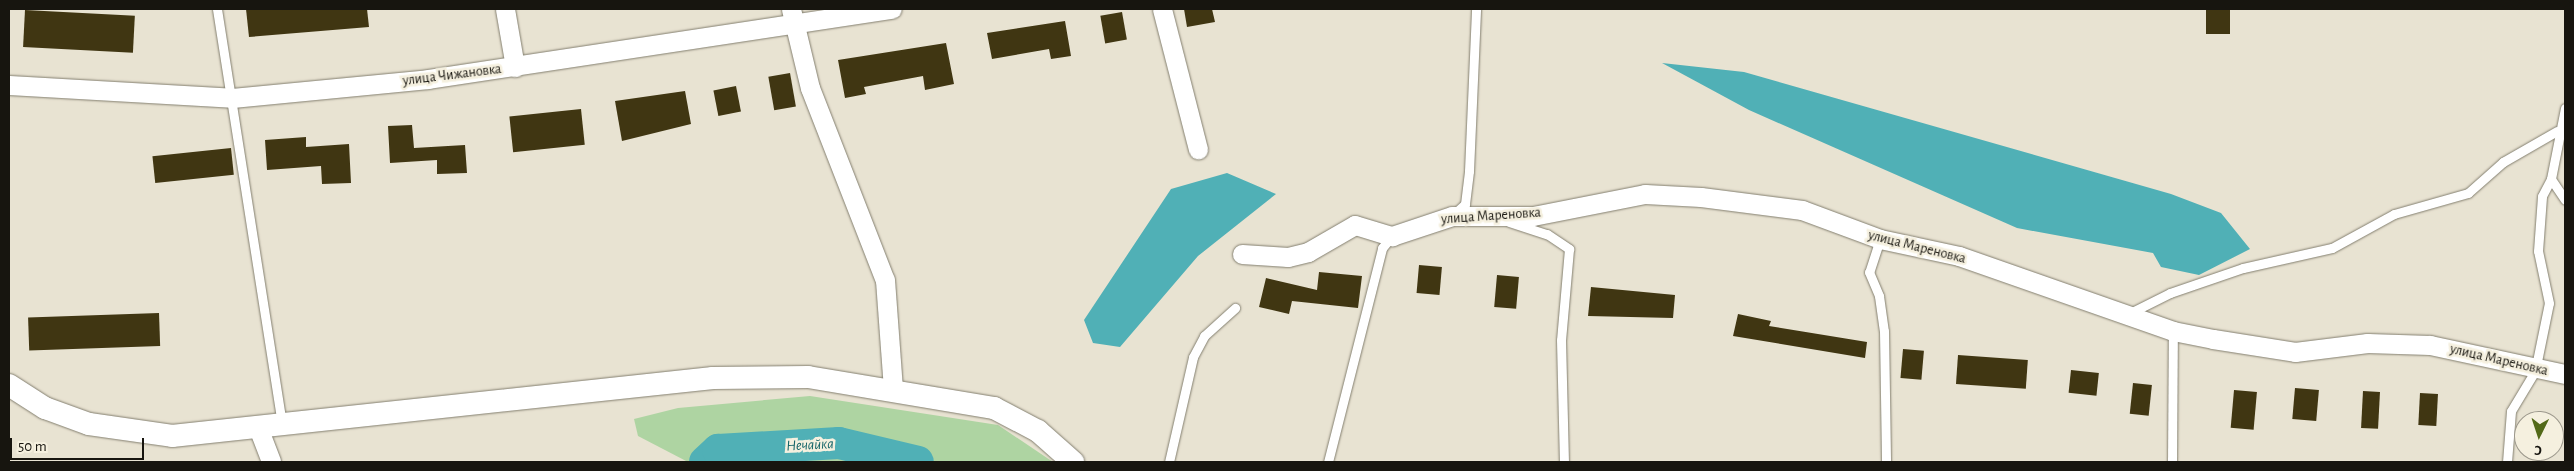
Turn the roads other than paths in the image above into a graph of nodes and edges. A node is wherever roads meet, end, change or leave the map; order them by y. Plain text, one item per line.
1 (217, 9) edge
2 (505, 9) edge
3 (892, 9) edge
4 (1162, 9) edge
5 (1476, 9) edge
6 (792, 16) edge
7 (515, 66) junction
8 (9, 85) edge
9 (232, 98) junction
10 (2565, 108) edge
11 (2557, 131) junction
12 (1198, 150) dead end
13 (2551, 179) junction
14 (2565, 200) edge
15 (1452, 216) junction
16 (1500, 219) junction
17 (1392, 236) junction
18 (1880, 239) junction
19 (1242, 254) dead end
20 (1235, 308) dead end
21 (2126, 315) junction
22 (2173, 331) junction
23 (2535, 371) junction
24 (2565, 374) edge
25 (9, 385) edge
26 (893, 389) junction
27 (282, 427) junction
28 (259, 430) junction
29 (271, 462) edge
30 (1073, 462) edge
31 (1169, 462) edge
32 (1328, 462) edge
33 (1564, 462) edge
34 (1886, 462) edge
35 (2172, 462) edge
36 (2507, 462) edge

1 - 9 lane
2 - 7 street
3 - 6 street, улица Чижановка
4 - 12 street
5 - 15 lane
6 - 7 street, улица Чижановка
6 - 26 street
7 - 9 street, улица Чижановка
8 - 9 street, улица Чижановка
9 - 27 lane
10 - 11 lane
11 - 13 lane
11 - 21 lane
13 - 14 lane
13 - 23 lane
15 - 16 street, улица Мареновка
15 - 17 street, улица Мареновка
16 - 18 street, улица Мареновка
16 - 33 lane
17 - 19 street
17 - 32 lane
18 - 21 street, улица Мареновка
18 - 34 lane
20 - 31 lane
21 - 22 street, улица Мареновка
22 - 23 street, улица Мареновка
22 - 35 lane
23 - 24 street, улица Мареновка
23 - 36 lane
25 - 28 street
26 - 27 street
26 - 30 street
27 - 28 street
28 - 29 street

